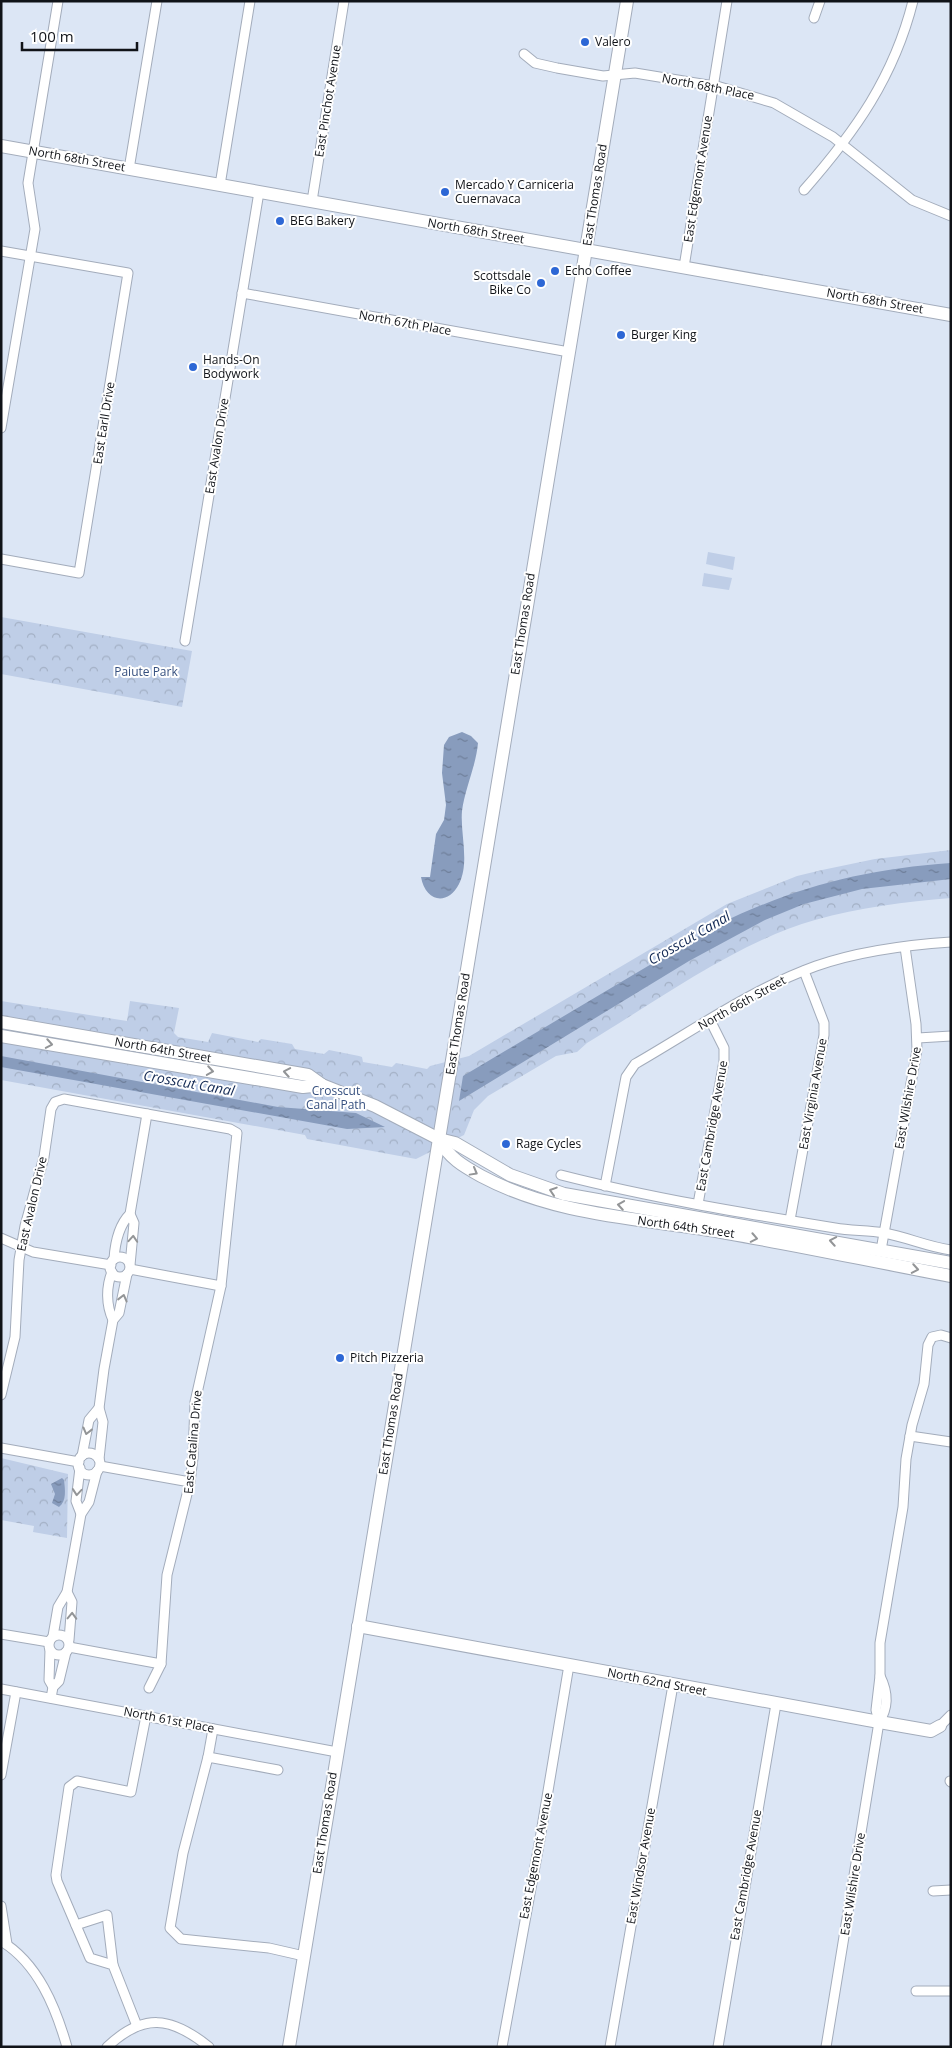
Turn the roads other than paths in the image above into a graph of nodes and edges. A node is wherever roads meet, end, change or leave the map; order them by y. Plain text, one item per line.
1 (58, 1) edge
2 (157, 1) edge
3 (250, 1) edge
4 (344, 1) edge
5 (626, 1) edge
6 (727, 1) edge
7 (820, 1) edge
8 (913, 1) edge
9 (814, 18) dead end
10 (524, 54) dead end
11 (614, 74) junction
12 (713, 86) junction
13 (842, 144) junction
14 (1, 146) edge
15 (33, 151) junction
16 (129, 169) junction
17 (220, 185) junction
18 (804, 190) dead end
19 (258, 192) junction
20 (312, 202) junction
21 (951, 216) edge
22 (586, 250) junction
23 (1, 251) edge
24 (30, 256) junction
25 (684, 267) junction
26 (242, 293) junction
27 (951, 315) edge
28 (568, 352) junction
29 (1, 428) edge
30 (1, 559) edge
31 (185, 641) dead end
32 (951, 942) edge
33 (905, 947) junction
34 (804, 971) junction
35 (710, 1020) junction
36 (1, 1022) edge
37 (1, 1036) edge
38 (951, 1036) edge
39 (918, 1038) junction
40 (322, 1085) junction
41 (147, 1114) junction
42 (439, 1140) junction
43 (561, 1175) dead end
44 (606, 1186) junction
45 (698, 1204) junction
46 (130, 1214) junction
47 (790, 1220) junction
48 (884, 1233) junction
49 (1, 1238) edge
50 (21, 1247) junction
51 (951, 1250) edge
52 (880, 1256) junction
53 (951, 1263) edge
54 (112, 1266) junction
55 (129, 1269) junction
56 (951, 1276) edge
57 (221, 1286) junction
58 (113, 1320) junction
59 (951, 1338) edge
60 (1, 1396) edge
61 (99, 1408) junction
62 (910, 1436) junction
63 (951, 1442) edge
64 (1, 1448) edge
65 (80, 1462) junction
66 (98, 1465) junction
67 (190, 1482) junction
68 (81, 1514) junction
69 (67, 1592) junction
70 (358, 1626) junction
71 (1, 1634) edge
72 (50, 1643) junction
73 (68, 1646) junction
74 (161, 1664) junction
75 (569, 1665) junction
76 (673, 1685) junction
77 (53, 1686) junction
78 (149, 1688) dead end
79 (1, 1689) edge
80 (16, 1692) junction
81 (51, 1698) junction
82 (776, 1704) junction
83 (951, 1714) edge
84 (146, 1716) junction
85 (879, 1722) junction
86 (940, 1726) joint
87 (213, 1729) junction
88 (337, 1752) junction
89 (208, 1757) junction
90 (278, 1770) dead end
91 (1, 1775) edge
92 (933, 1890) dead end
93 (951, 1890) edge
94 (1, 1906) edge
95 (76, 1925) junction
96 (4, 1943) edge
97 (304, 1956) junction
98 (113, 1965) junction
99 (916, 1991) dead end
100 (951, 1991) edge
101 (137, 2026) junction
102 (68, 2047) edge
103 (107, 2047) edge
104 (209, 2047) edge
105 (289, 2047) edge
106 (502, 2047) edge
107 (610, 2047) edge
108 (718, 2047) edge
109 (826, 2047) edge

1 - 15 street
2 - 16 street
3 - 17 street
4 - 20 street, East Pinchot Avenue
5 - 11 main road, East Thomas Road
6 - 12 street, East Edgemont Avenue
7 - 9 street
8 - 13 street
10 - 11 street, North 68th Place
11 - 12 street, North 68th Place
11 - 22 main road, East Thomas Road
12 - 13 street, North 68th Place
12 - 25 street, East Edgemont Avenue
13 - 18 street
13 - 21 street, North 68th Place
14 - 15 main road, North 68th Street
15 - 16 main road, North 68th Street
15 - 24 street
16 - 17 main road, North 68th Street
17 - 19 main road, North 68th Street
19 - 20 main road, North 68th Street
19 - 26 street, East Avalon Drive
20 - 22 main road, North 68th Street
22 - 25 main road, North 68th Street
22 - 28 main road, East Thomas Road
23 - 24 street
24 - 29 street
24 - 30 street, East Earll Drive
25 - 27 main road, North 68th Street
26 - 28 street, North 67th Place
26 - 31 street, East Avalon Drive
28 - 42 main road, East Thomas Road
32 - 33 street, North 66th Street
33 - 34 street, North 66th Street
33 - 39 street, East Wilshire Drive
34 - 35 street, North 66th Street
34 - 47 street, East Virginia Avenue
35 - 44 street, North 66th Street
35 - 45 street, East Cambridge Avenue
40 -> 36 main road, North 64th Street
37 -> 40 main road, North 64th Street
38 - 39 street
39 - 48 street, East Wilshire Drive
40 - 42 main road, North 64th Street
41 - 46 street
41 - 50 street, East Avalon Drive
41 - 57 street, East Catalina Drive
42 - 52 main road, North 64th Street
42 - 70 main road, East Thomas Road
43 - 44 street, North 64th Street
44 - 45 street, North 64th Street
45 - 47 street, North 64th Street
46 - 54 street
55 -> 46 street
47 - 48 street, North 64th Street
48 - 51 street, North 64th Street
48 - 52 street, East Wilshire Drive
49 - 50 street
50 - 54 street
50 - 60 street, East Avalon Drive
52 - 53 main road, North 64th Street
52 -> 56 main road, North 64th Street
54 - 55 street
54 - 55 street
54 - 58 street
55 - 57 street
58 -> 55 street
57 - 67 street, East Catalina Drive
58 - 61 street
59 - 62 street, East Wilshire Drive
61 -> 65 street
61 - 66 street
62 - 63 street
62 - 85 street, East Wilshire Drive
64 - 65 street
65 - 66 street
65 - 66 street
65 -> 68 street
66 - 67 street
66 - 68 street
67 - 74 street, East Catalina Drive
68 - 69 street
69 - 72 street
73 -> 69 street
70 - 75 main road, North 62nd Street
70 - 88 main road, East Thomas Road
71 - 72 street
72 - 73 street
72 - 73 street
72 - 77 street
73 - 74 street
73 - 77 street
74 - 78 street, East Catalina Drive
75 - 76 main road, North 62nd Street
75 - 106 street, East Edgemont Avenue
76 - 82 main road, North 62nd Street
76 - 107 street, East Windsor Avenue
77 - 81 street
79 - 80 street, North 61st Place
80 - 81 street, North 61st Place
80 - 91 street
81 - 84 street, North 61st Place
82 - 85 main road, North 62nd Street
82 - 108 street, East Cambridge Avenue
83 - 86 street, North 62nd Street
84 - 87 street, North 61st Place
84 - 95 street
85 - 86 main road, North 62nd Street
85 - 109 street, East Wilshire Drive
87 - 88 street, North 61st Place
87 - 89 street
88 - 97 main road, East Thomas Road
89 - 90 street
89 - 97 street
92 - 93 street
94 - 96 street
95 - 98 street
95 - 98 street
96 - 102 street
97 - 105 main road, East Thomas Road
98 - 101 street
99 - 100 street
101 - 103 street
101 - 104 street

